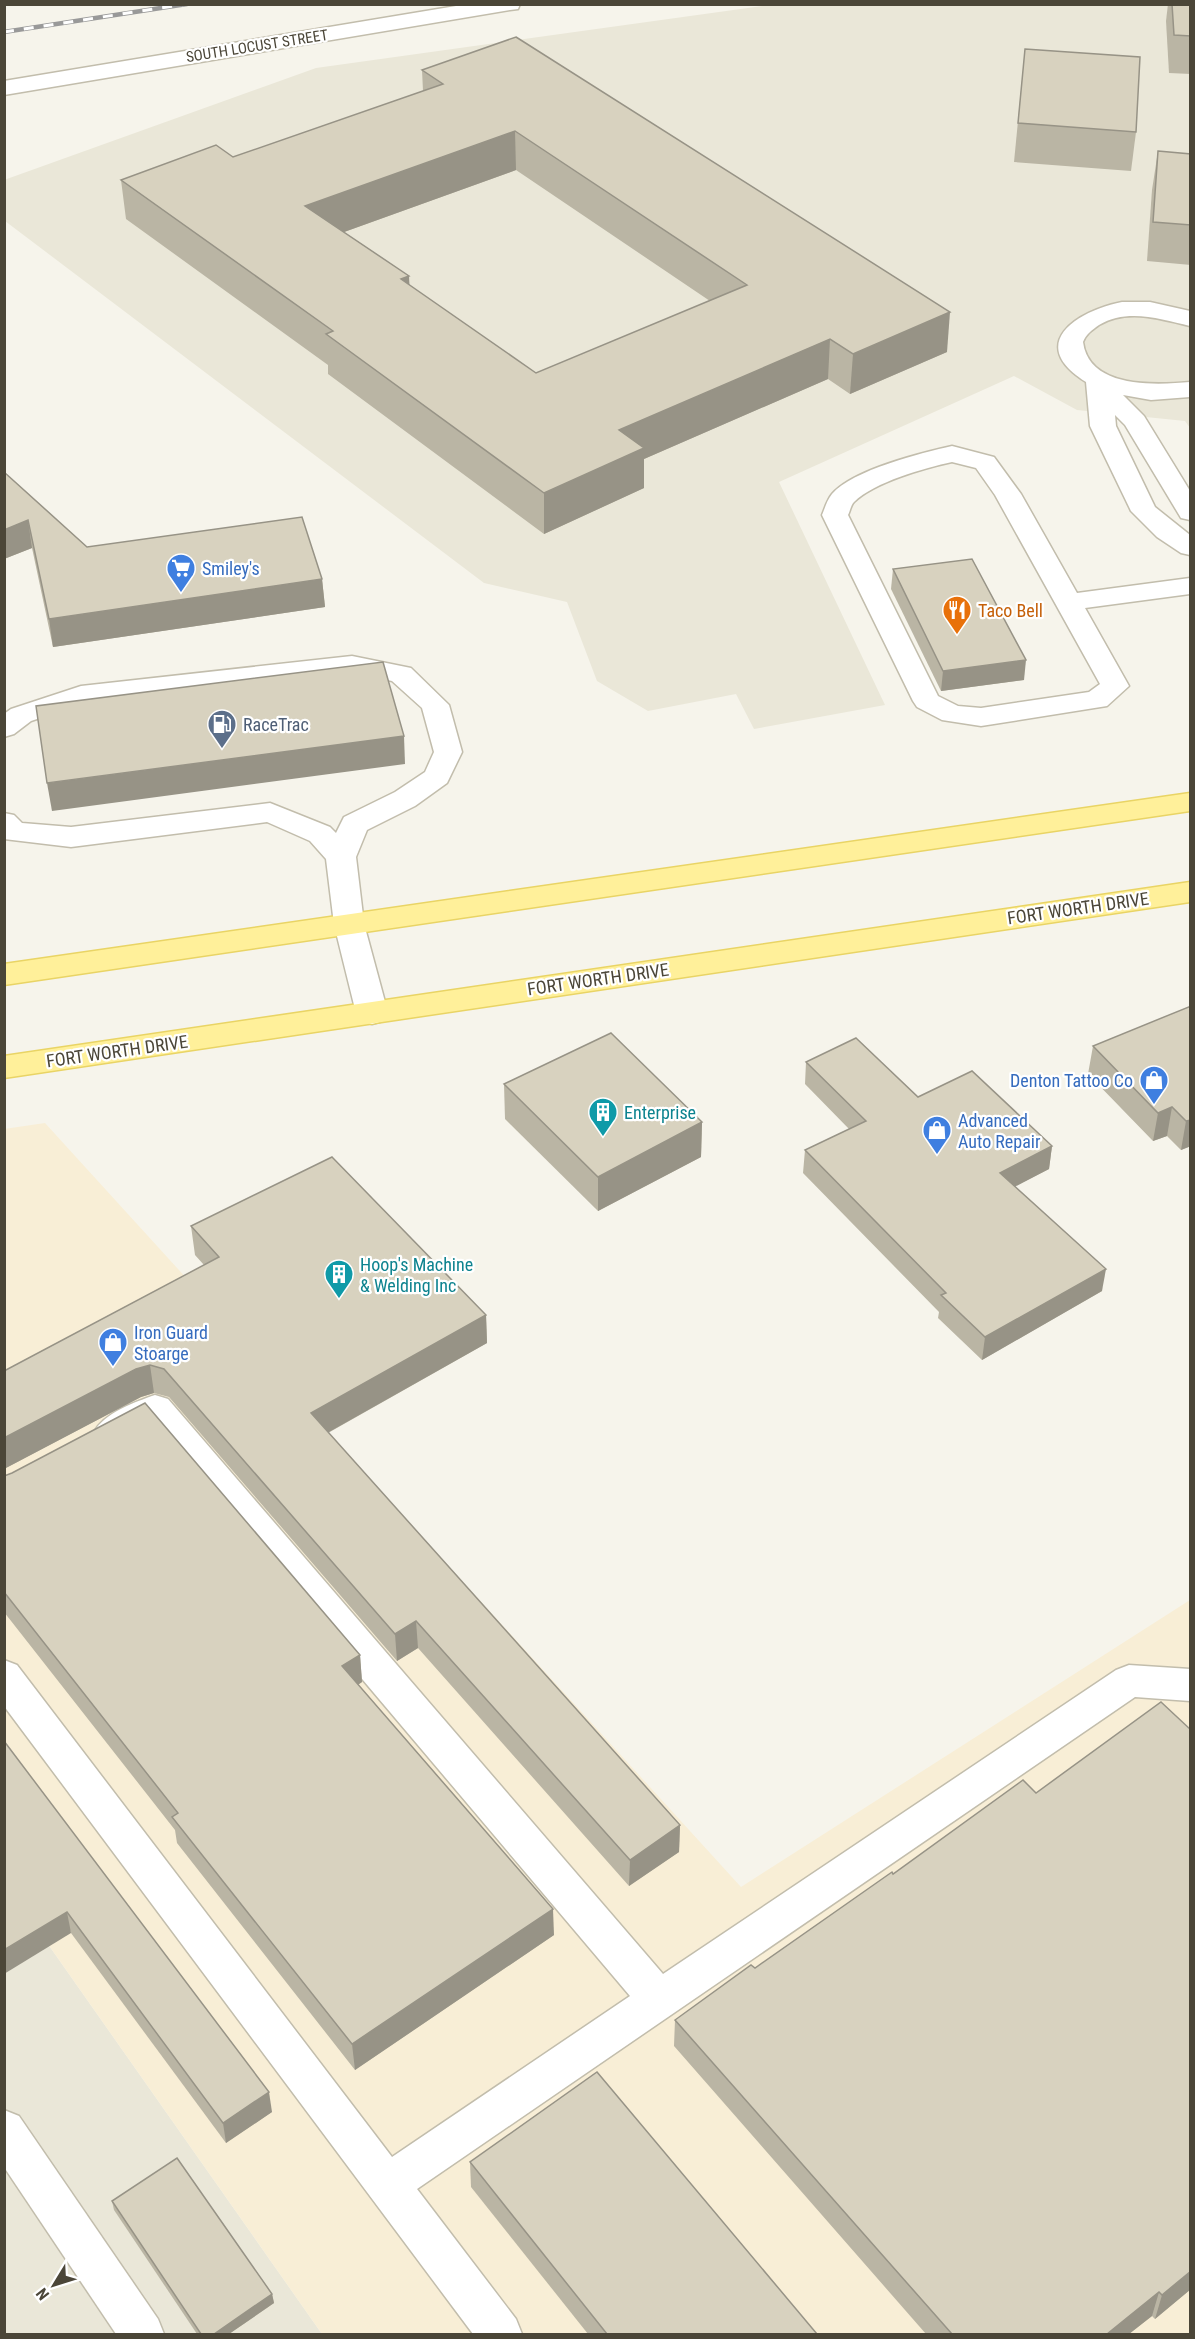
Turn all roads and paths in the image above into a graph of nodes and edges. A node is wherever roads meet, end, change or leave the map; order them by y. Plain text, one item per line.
1 (510, 4) edge
2 (4, 88) edge
3 (1191, 319) edge
4 (1098, 379) junction
5 (1191, 389) edge
6 (1191, 512) edge
7 (1191, 547) edge
8 (1191, 586) edge
9 (1068, 602) junction
10 (4, 728) edge
11 (1191, 801) edge
12 (4, 822) edge
13 (341, 857) junction
14 (1191, 892) edge
15 (350, 924) junction
16 (4, 975) edge
17 (372, 1013) junction
18 (4, 1067) edge
19 (85, 1446) edge
20 (4, 1676) edge
21 (1191, 1685) edge
22 (659, 2000) junction
23 (4, 2130) edge
24 (387, 2185) junction
25 (142, 2334) edge
26 (500, 2334) edge

1 - 2 street, SOUTH LOCUST STREET
3 - 4 street
4 - 5 street
4 - 6 street
4 - 7 street
8 - 9 street
9 - 9 street
10 - 13 street
11 - 15 main road
12 - 13 street
13 - 15 street
14 - 17 main road, FORT WORTH DRIVE
15 - 16 main road
15 - 17 street
17 - 18 main road, FORT WORTH DRIVE
19 - 22 street
20 - 24 street
21 - 22 street
22 - 24 street
23 - 25 street
24 - 26 street

